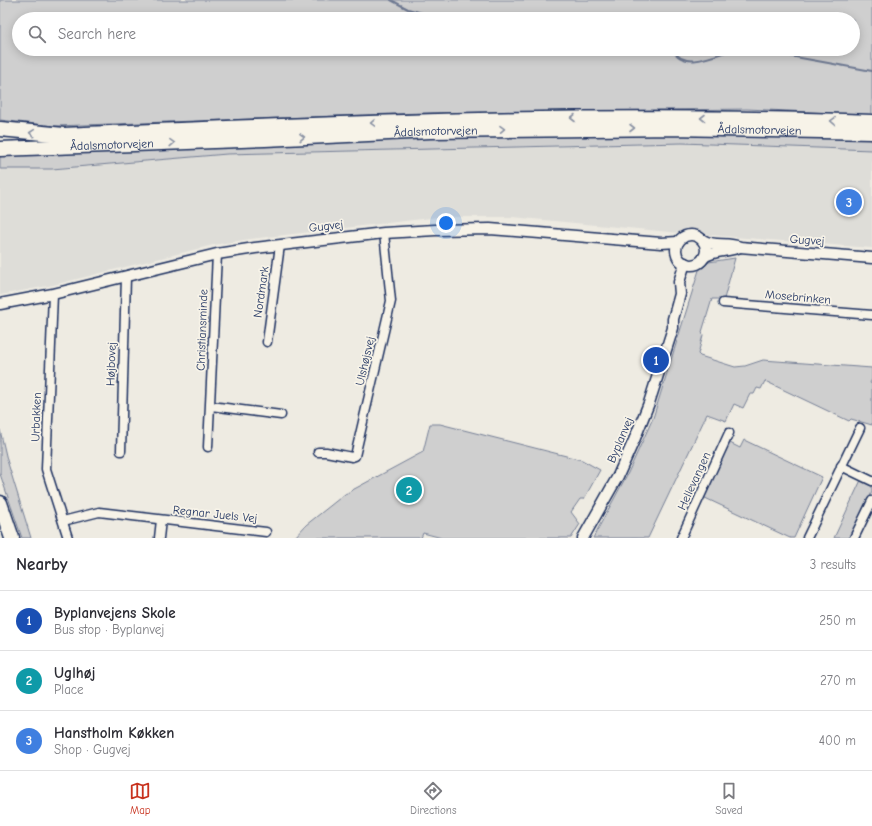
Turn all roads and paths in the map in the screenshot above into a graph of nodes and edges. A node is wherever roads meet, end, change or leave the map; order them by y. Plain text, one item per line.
1 (872, 122) edge
2 (0, 128) edge
3 (872, 132) edge
4 (0, 149) edge
5 (384, 233) junction
6 (703, 240) junction
7 (280, 245) junction
8 (677, 247) junction
9 (740, 247) junction
10 (217, 254) junction
11 (704, 257) junction
12 (872, 258) edge
13 (688, 264) junction
14 (126, 277) junction
15 (53, 294) junction
16 (723, 303) dead end
17 (0, 304) edge
18 (872, 315) edge
19 (267, 342) dead end
20 (211, 406) junction
21 (282, 415) dead end
22 (860, 428) dead end
23 (729, 433) dead end
24 (208, 448) dead end
25 (120, 451) dead end
26 (318, 452) dead end
27 (841, 466) junction
28 (872, 481) edge
29 (872, 501) edge
30 (0, 504) edge
31 (161, 520) junction
32 (63, 521) junction
33 (266, 532) dead end
34 (12, 538) edge
35 (68, 538) edge
36 (159, 538) edge
37 (583, 538) edge
38 (681, 538) edge
39 (807, 538) edge
40 (854, 538) edge

1 -> 2 highway, Ådalsmotorvejen
4 -> 3 highway, Ådalsmotorvejen
5 - 7 street, Gugvej
5 - 8 street, Gugvej
5 - 26 street, Ulshøjsvej
6 - 8 street
6 - 9 street, Gugvej
6 - 11 street
7 - 10 street, Gugvej
7 - 19 street, Nordmark
8 - 13 street
9 - 11 street, Gugvej
9 - 12 street, Gugvej
10 - 14 street, Gugvej
10 - 20 street, Christiansminde
11 - 13 street
13 - 37 street, Byplanvej
14 - 15 street, Gugvej
14 - 25 street, Højbovej
15 - 17 street, Gugvej
15 - 32 street, Urbakken
16 - 18 street, Mosebrinken
20 - 21 street
20 - 24 street, Christiansminde
22 - 27 street
23 - 38 street, Hellevangen
27 - 28 street
27 - 39 street
29 - 40 street
30 - 34 highway
31 - 32 street, Regnar Juels Vej
31 - 33 street, Regnar Juels Vej
31 - 36 street, Regnar Juels Vej
32 - 35 street, Urbakken

